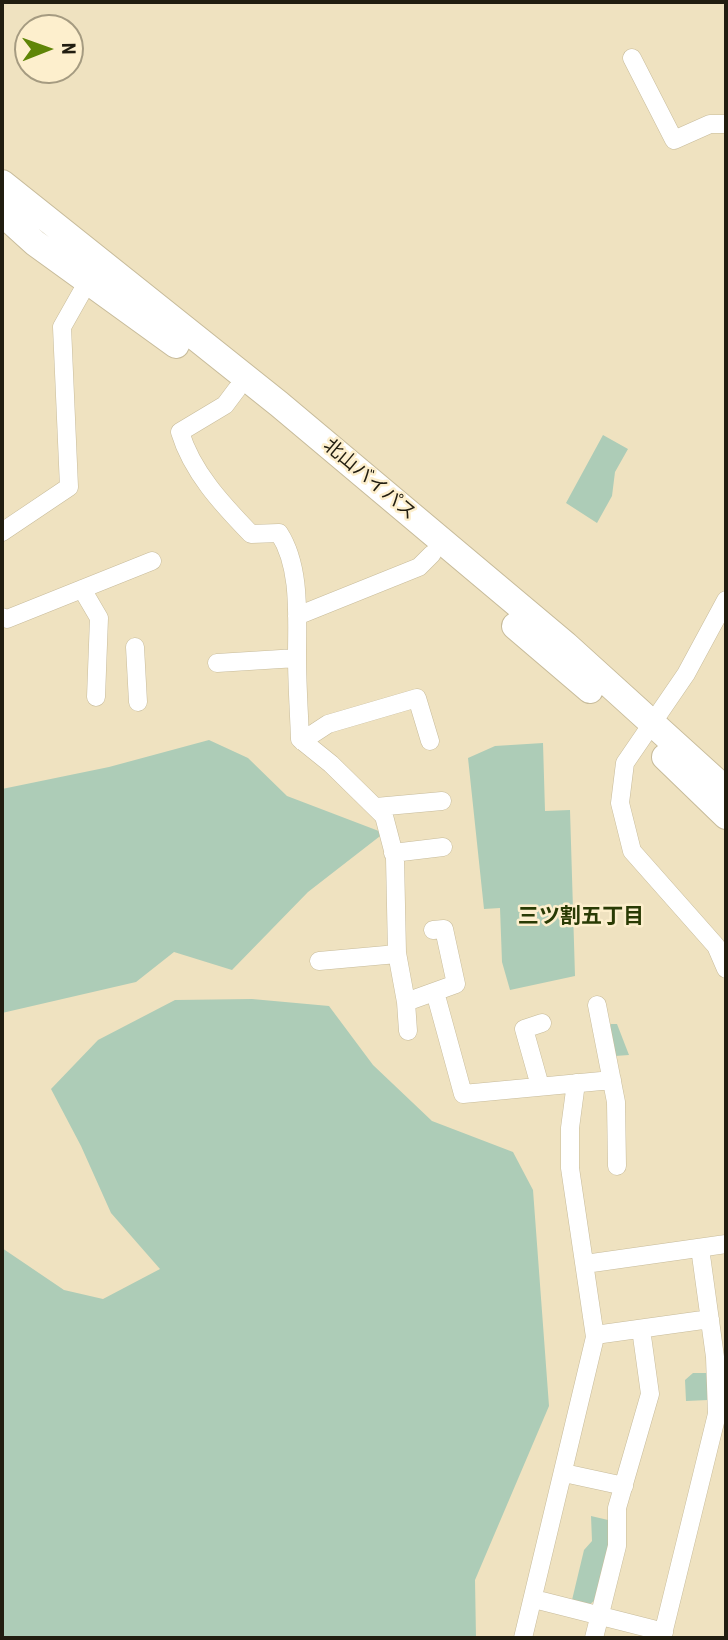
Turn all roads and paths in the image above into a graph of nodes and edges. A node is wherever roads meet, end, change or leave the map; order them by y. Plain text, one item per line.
1 (632, 58) dead end
2 (726, 124) edge
3 (2, 184) edge
4 (2, 213) edge
5 (88, 281) junction
6 (237, 389) junction
7 (2, 532) edge
8 (432, 554) junction
9 (152, 561) dead end
10 (82, 589) junction
11 (726, 600) edge
12 (297, 616) junction
13 (2, 617) edge
14 (135, 647) dead end
15 (297, 659) junction
16 (217, 663) dead end
17 (96, 697) dead end
18 (138, 702) dead end
19 (649, 729) junction
20 (302, 741) junction
21 (430, 741) dead end
22 (726, 790) edge
23 (442, 801) dead end
24 (376, 807) junction
25 (726, 816) edge
26 (443, 847) dead end
27 (393, 853) junction
28 (433, 930) dead end
29 (721, 943) edge
30 (397, 954) junction
31 (319, 961) dead end
32 (726, 969) edge
33 (435, 992) junction
34 (406, 1002) junction
35 (597, 1005) dead end
36 (542, 1023) dead end
37 (408, 1031) dead end
38 (612, 1080) junction
39 (576, 1083) junction
40 (540, 1086) junction
41 (617, 1166) dead end
42 (726, 1244) edge
43 (700, 1248) junction
44 (584, 1264) junction
45 (710, 1319) junction
46 (642, 1328) junction
47 (595, 1335) junction
48 (722, 1414) edge
49 (564, 1473) junction
50 (624, 1486) junction
51 (534, 1599) junction
52 (600, 1615) junction
53 (663, 1635) edge
54 (523, 1638) edge
55 (594, 1638) edge

1 - 2 street
3 - 19 highway, 北山バイパス
4 - 5 highway, 北山バイパス
5 - 6 highway, 北山バイパス
5 - 7 street
6 - 8 highway, 北山バイパス
6 - 12 street
8 - 12 street
8 - 19 highway, 北山バイパス
9 - 10 street
10 - 13 street
10 - 17 street
11 - 19 street
12 - 15 street
14 - 18 street
15 - 16 street
15 - 20 street
19 - 22 highway, 北山バイパス
19 - 25 highway, 北山バイパス
19 - 29 street
20 - 21 street
20 - 24 street
23 - 24 street
24 - 27 street
26 - 27 street
27 - 30 street
28 - 33 street
29 - 32 street
30 - 31 street
30 - 34 street
33 - 34 street
33 - 40 street
34 - 37 street
35 - 38 street
36 - 40 street
38 - 39 street
38 - 41 street
39 - 40 street
39 - 44 street
42 - 43 street
43 - 44 street
43 - 45 street
44 - 47 street
45 - 46 street
45 - 48 street
46 - 47 street
46 - 50 street
47 - 49 street
48 - 53 street
49 - 50 street
49 - 51 street
50 - 52 street
51 - 52 street
51 - 54 street
52 - 53 street
52 - 55 street

